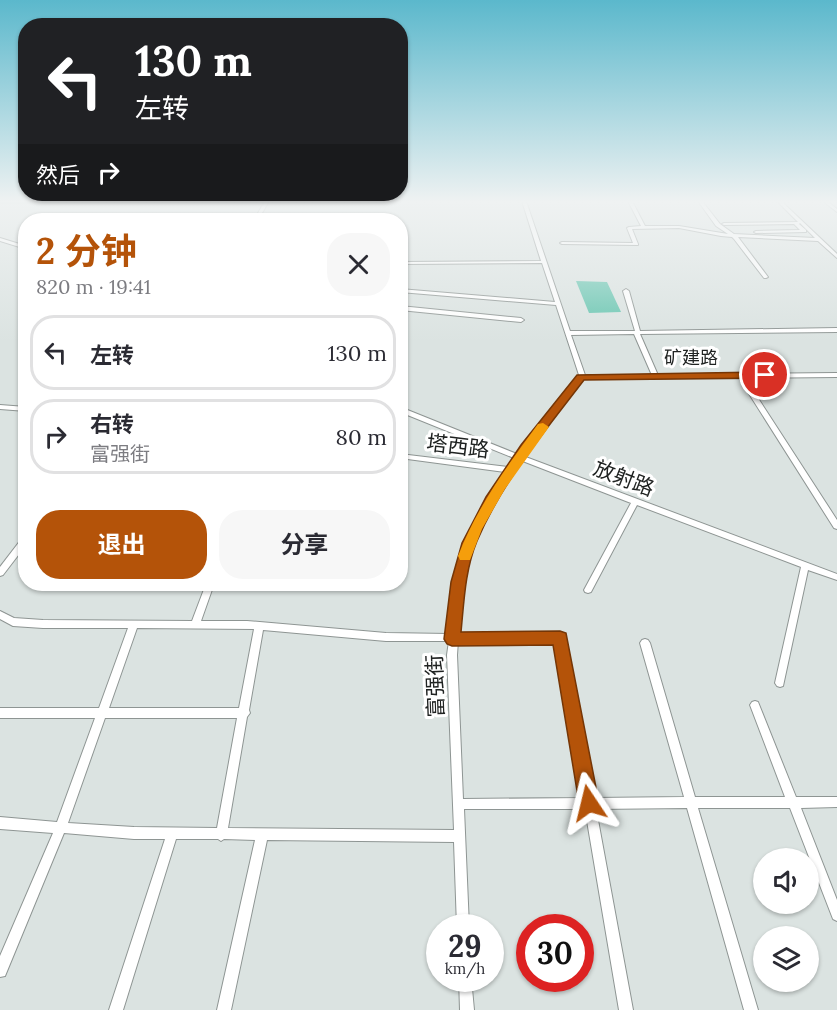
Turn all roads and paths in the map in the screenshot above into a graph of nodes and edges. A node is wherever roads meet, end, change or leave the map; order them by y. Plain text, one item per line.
1 (539, 248) edge
2 (742, 248) edge
3 (408, 262) edge
4 (544, 262) junction
5 (766, 278) dead end
6 (408, 291) edge
7 (626, 291) dead end
8 (559, 304) junction
9 (408, 309) edge
10 (521, 320) dead end
11 (837, 330) edge
12 (637, 332) junction
13 (569, 333) junction
14 (654, 373) junction
15 (837, 373) edge
16 (581, 375) junction
17 (741, 376) junction
18 (0, 407) edge
19 (18, 408) edge
20 (408, 412) edge
21 (408, 457) edge
22 (519, 457) junction
23 (511, 470) junction
24 (635, 502) junction
25 (837, 526) edge
26 (18, 549) edge
27 (805, 565) junction
28 (0, 573) edge
29 (837, 577) edge
30 (588, 590) dead end
31 (207, 591) edge
32 (0, 615) edge
33 (134, 624) junction
34 (195, 624) junction
35 (259, 626) junction
36 (452, 639) junction
37 (645, 643) dead end
38 (780, 683) dead end
39 (755, 705) dead end
40 (245, 712) junction
41 (0, 713) edge
42 (103, 713) junction
43 (793, 802) junction
44 (837, 802) edge
45 (589, 803) junction
46 (690, 803) junction
47 (459, 804) junction
48 (0, 824) edge
49 (61, 827) junction
50 (172, 834) junction
51 (221, 835) junction
52 (262, 835) junction
53 (460, 836) junction
54 (463, 914) edge
55 (837, 915) edge
56 (0, 971) edge
57 (465, 992) edge
58 (116, 1010) edge
59 (224, 1010) edge
60 (466, 1010) edge
61 (626, 1010) edge
62 (751, 1010) edge

1 - 4 street
2 - 5 street
3 - 4 street
4 - 8 street
6 - 8 street
7 - 12 street
8 - 13 street
9 - 10 street
11 - 12 street
12 - 13 street
12 - 14 street
13 - 16 street
14 - 15 street, 矿建路
14 - 16 street, 矿建路
15 - 17 street, 矿建路
16 - 17 street, 矿建路
16 - 22 street, 富强街
17 - 25 street
18 - 19 street
20 - 22 street, 放射路
21 - 23 street, 塔西路
22 - 23 street, 富强街
22 - 24 street, 放射路
23 - 36 street, 富强街
24 - 27 street, 放射路
24 - 30 street
26 - 28 street
27 - 29 street, 放射路
27 - 38 street
31 - 34 street
32 - 33 street
33 - 34 street
33 - 42 street
34 - 35 street
35 - 36 street
35 - 40 street
36 - 45 street
36 - 47 street, 富强街
37 - 46 street
39 - 43 street
40 - 42 street
40 - 51 street
41 - 42 street
42 - 49 street
43 - 44 street
43 - 46 street
43 - 55 street
45 - 46 street
45 - 47 street
45 - 61 street
46 - 62 street
47 - 53 street, 富强街
48 - 49 street
49 - 50 street
49 - 56 street
50 - 51 street
50 - 58 street
51 - 52 street
52 - 53 street
52 - 59 street
53 - 54 street, 富强街
57 - 60 street

